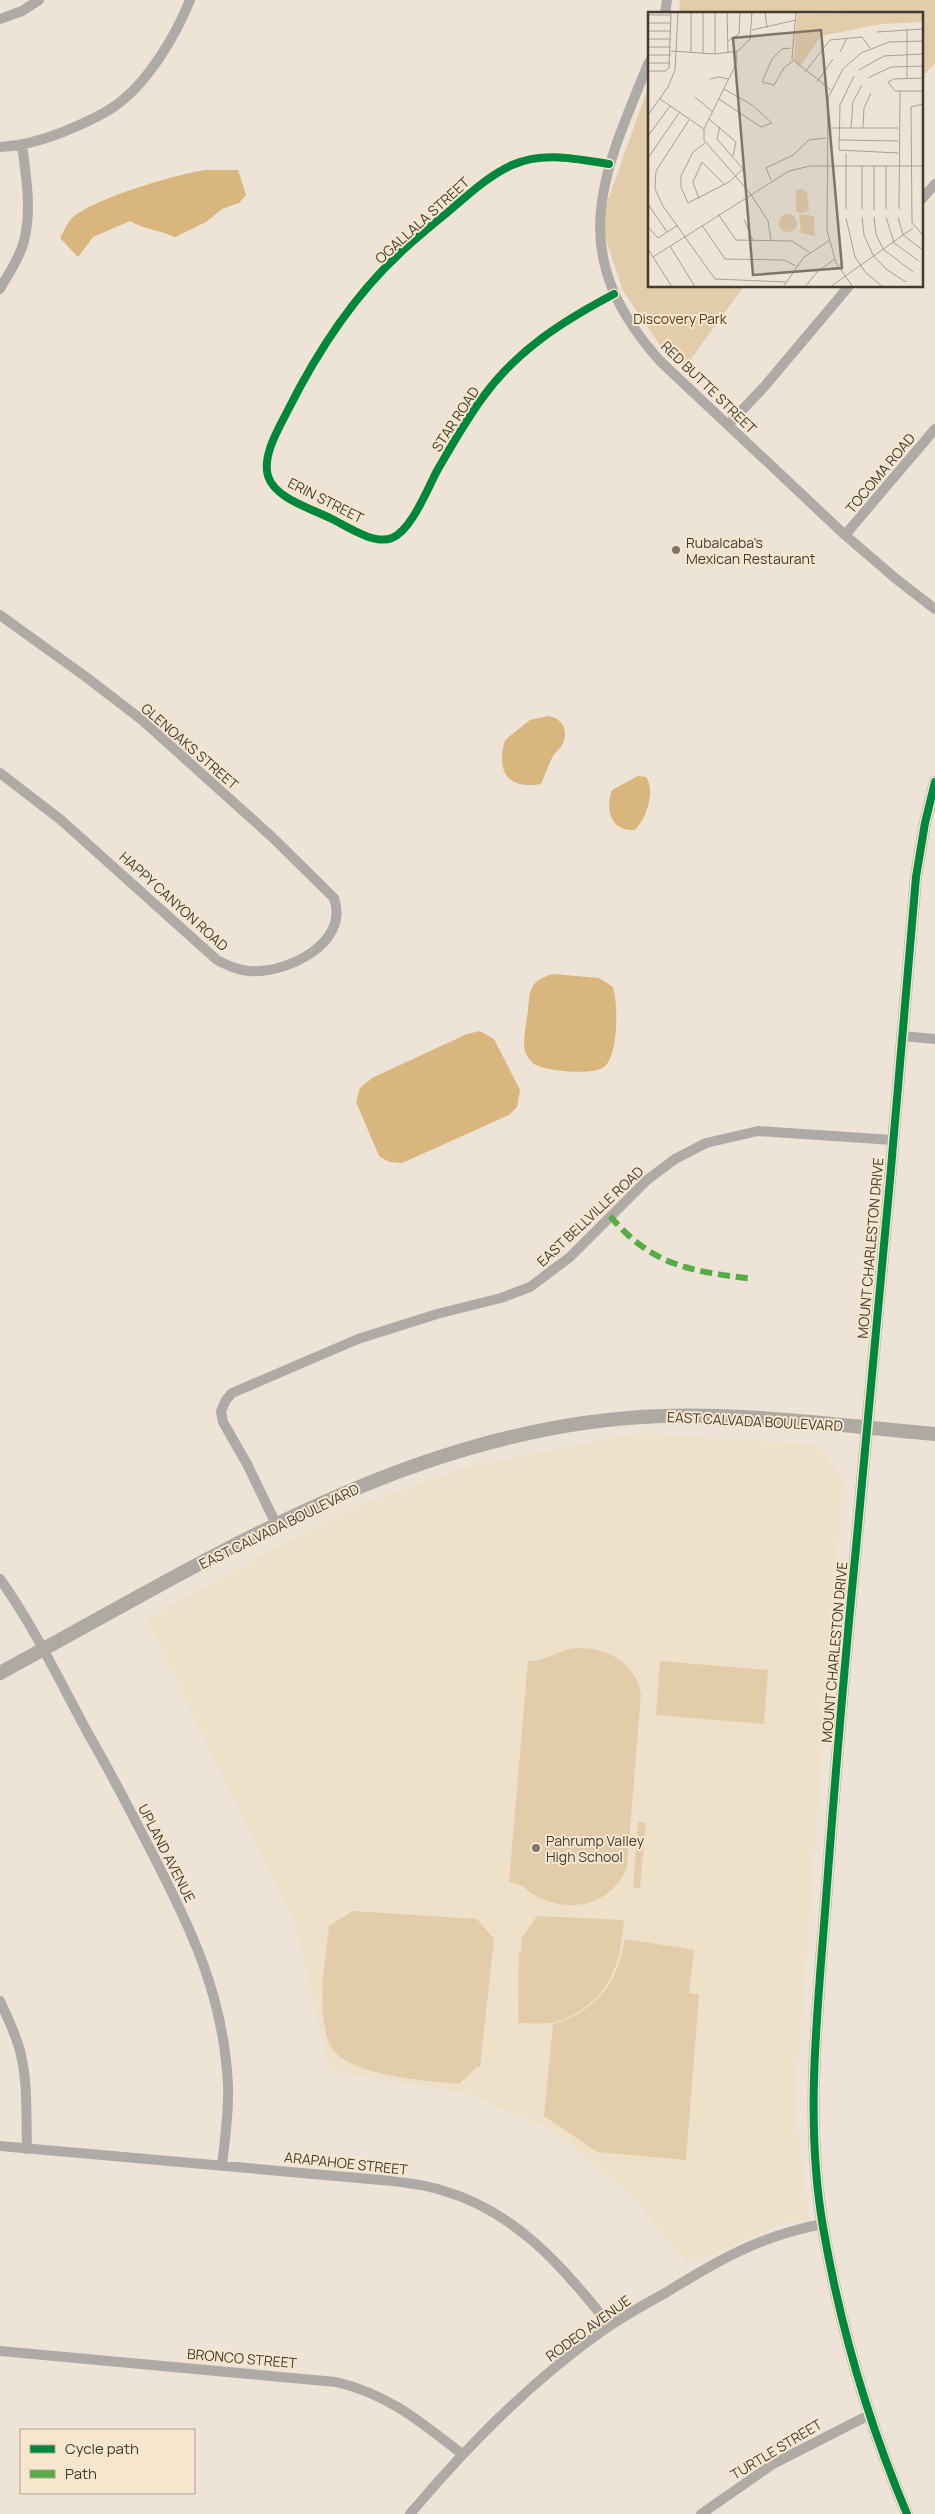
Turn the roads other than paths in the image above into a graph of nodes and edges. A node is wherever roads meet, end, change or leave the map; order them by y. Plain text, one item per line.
1 (40, 0) edge
2 (190, 0) edge
3 (0, 19) edge
4 (648, 65) edge
5 (22, 145) junction
6 (0, 147) edge
7 (610, 164) junction
8 (935, 184) edge
9 (922, 199) edge
10 (847, 288) edge
11 (0, 289) edge
12 (614, 294) junction
13 (728, 425) junction
14 (935, 429) edge
15 (267, 467) joint
16 (845, 535) junction
17 (387, 539) joint
18 (935, 609) edge
19 (0, 615) edge
20 (0, 773) edge
21 (935, 782) edge
22 (338, 918) joint
23 (902, 1036) junction
24 (935, 1039) edge
25 (893, 1140) junction
26 (868, 1428) junction
27 (935, 1434) edge
28 (276, 1524) junction
29 (0, 1579) edge
30 (44, 1650) junction
31 (0, 1673) edge
32 (0, 2001) edge
33 (0, 2146) edge
34 (27, 2149) junction
35 (222, 2165) junction
36 (822, 2224) junction
37 (610, 2326) junction
38 (0, 2351) edge
39 (869, 2415) junction
40 (462, 2454) junction
41 (410, 2514) edge
42 (702, 2514) edge
43 (907, 2514) edge

1 - 3 street
2 - 5 street
4 - 7 street, RED BUTTE STREET
5 - 6 street
5 - 11 street
7 - 12 street, RED BUTTE STREET
7 - 15 street, OGALLALA STREET
8 - 9 street
10 - 13 street
12 - 13 street, RED BUTTE STREET
12 - 17 street, STAR ROAD
13 - 16 street, RED BUTTE STREET
14 - 16 street, TOCOMA ROAD
15 - 17 street, ERIN STREET
16 - 18 street, RED BUTTE STREET
19 - 22 street, GLENOAKS STREET
20 - 22 street, HAPPY CANYON ROAD
21 - 23 street, MOUNT CHARLESTON DRIVE
23 - 24 street
23 - 25 street, MOUNT CHARLESTON DRIVE
25 - 26 street, MOUNT CHARLESTON DRIVE
25 - 28 street, EAST BELLVILLE ROAD
26 - 27 main road, EAST CALVADA BOULEVARD
26 - 28 main road, EAST CALVADA BOULEVARD
26 - 36 street, MOUNT CHARLESTON DRIVE
28 - 30 main road, EAST CALVADA BOULEVARD
29 - 30 street, UPLAND AVENUE
30 - 31 main road, EAST CALVADA BOULEVARD
30 - 35 street, UPLAND AVENUE
32 - 34 street
33 - 34 street, ARAPAHOE STREET
34 - 35 street, ARAPAHOE STREET
35 - 37 street, ARAPAHOE STREET
36 - 37 street, RODEO AVENUE
36 - 39 street, MOUNT CHARLESTON DRIVE
37 - 40 street, RODEO AVENUE
38 - 40 street, BRONCO STREET
39 - 42 street, TURTLE STREET
39 - 43 street, MOUNT CHARLESTON DRIVE
40 - 41 street, RODEO AVENUE

